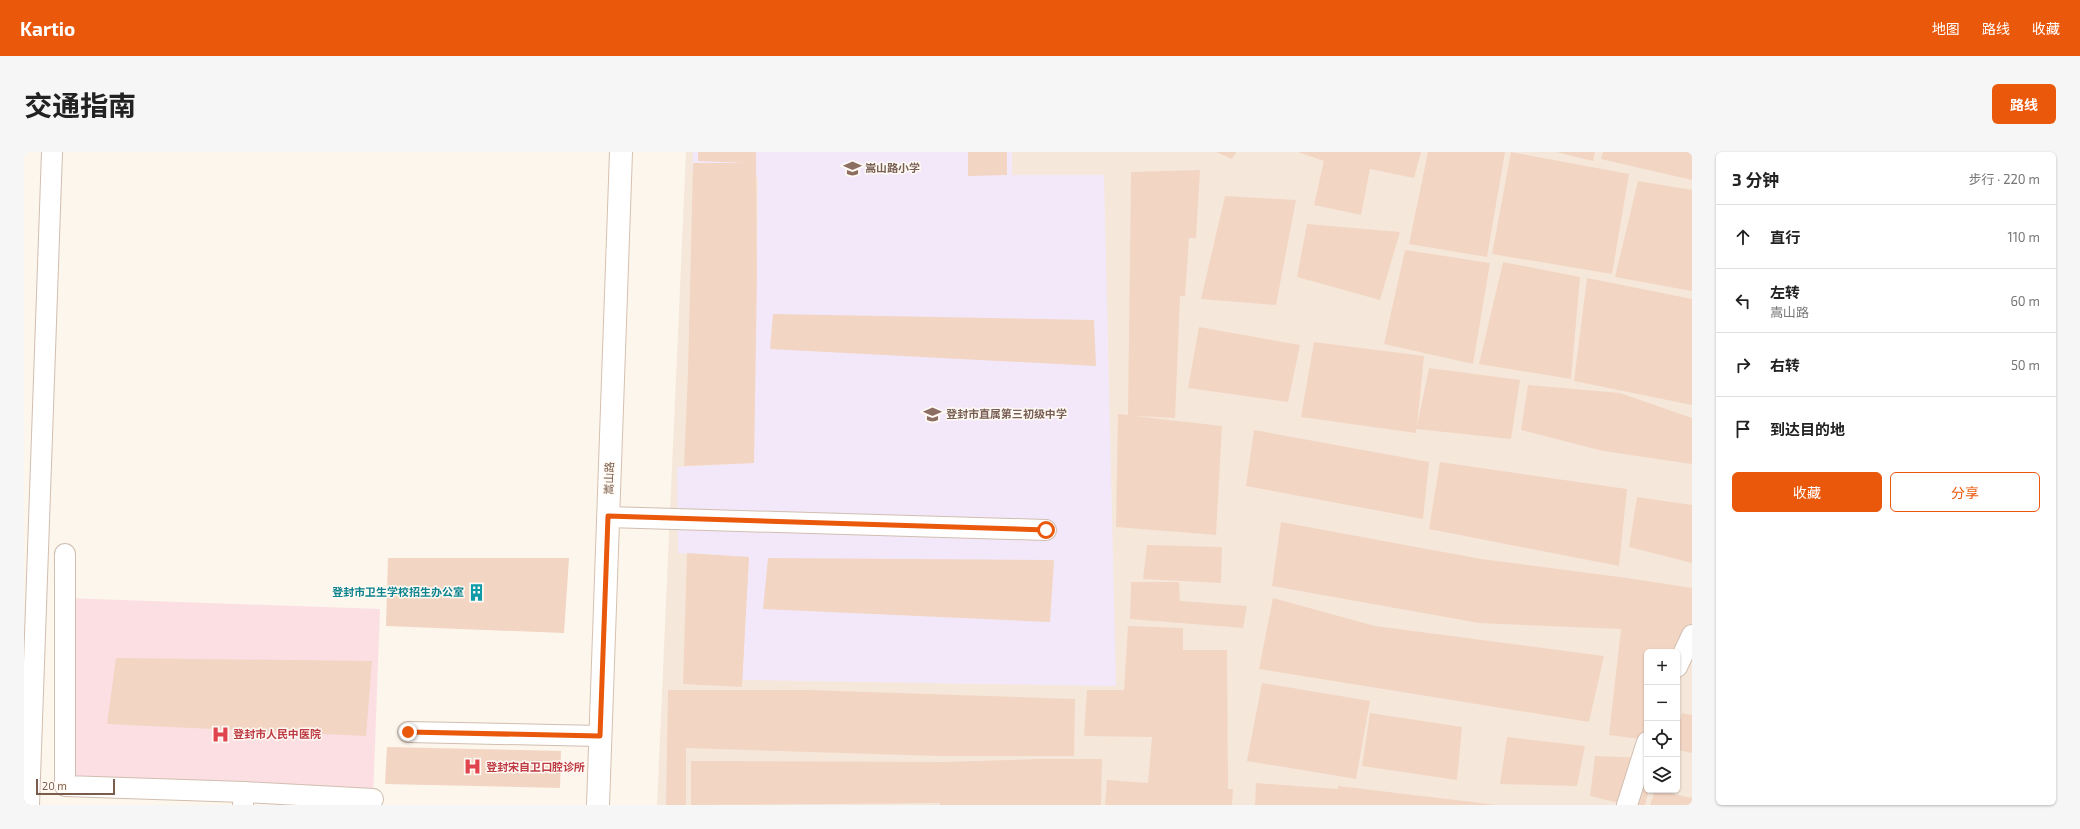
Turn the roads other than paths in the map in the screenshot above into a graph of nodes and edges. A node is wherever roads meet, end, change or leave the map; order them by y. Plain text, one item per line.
1 (52, 152) edge
2 (621, 152) edge
3 (608, 516) junction
4 (1046, 530) dead end
5 (66, 554) dead end
6 (1692, 635) edge
7 (1680, 661) edge
8 (408, 732) dead end
9 (600, 736) junction
10 (1644, 751) edge
11 (243, 799) edge
12 (373, 799) dead end
13 (29, 805) edge
14 (598, 805) edge
15 (1627, 805) edge

1 - 13 street
2 - 3 street, 嵩山路
3 - 4 street
3 - 9 street, 嵩山路
5 - 11 street
6 - 7 street
8 - 9 street
9 - 14 street, 嵩山路
10 - 15 street
11 - 12 street

